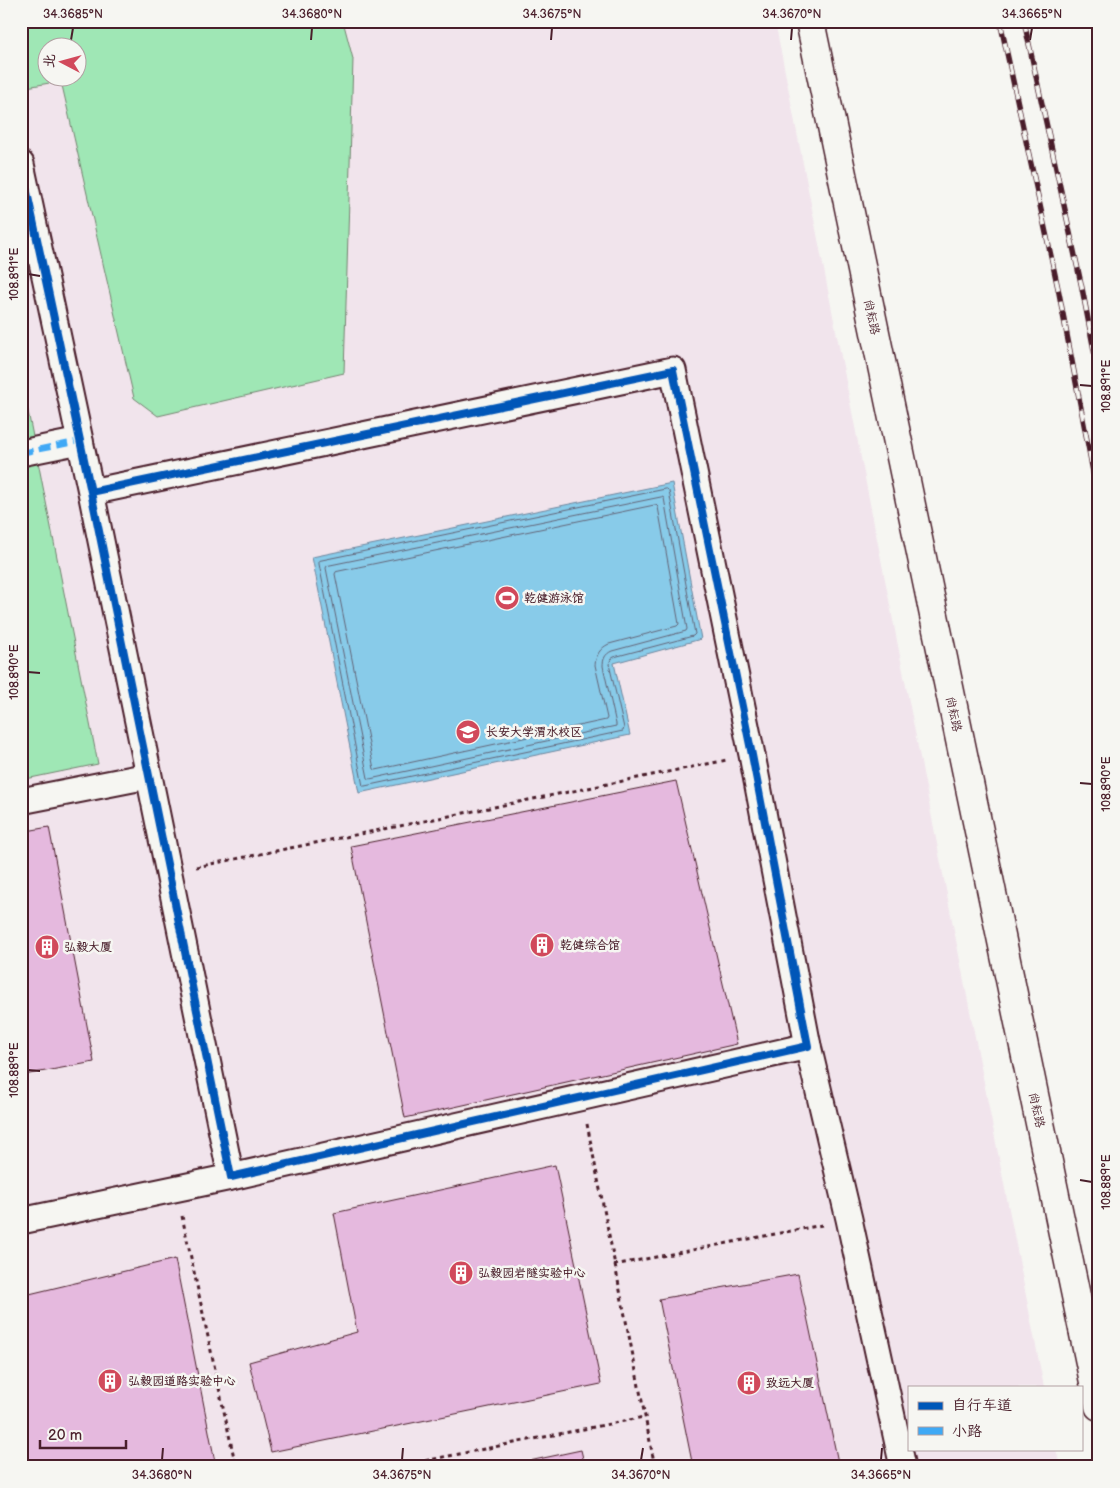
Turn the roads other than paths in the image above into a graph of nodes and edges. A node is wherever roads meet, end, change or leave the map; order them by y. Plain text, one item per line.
1 (810, 21) edge
2 (21, 164) edge
3 (80, 441) junction
4 (21, 453) edge
5 (91, 492) junction
6 (148, 776) junction
7 (21, 801) edge
8 (808, 1046) junction
9 (231, 1177) junction
10 (21, 1221) edge
11 (1099, 1406) edge
12 (903, 1467) edge

1 - 11 street, 尚耘路
2 - 3 street
3 - 4 street
3 - 5 street
5 - 6 street
5 - 8 street
6 - 7 street
6 - 9 street
8 - 9 street
8 - 12 street
9 - 10 street

